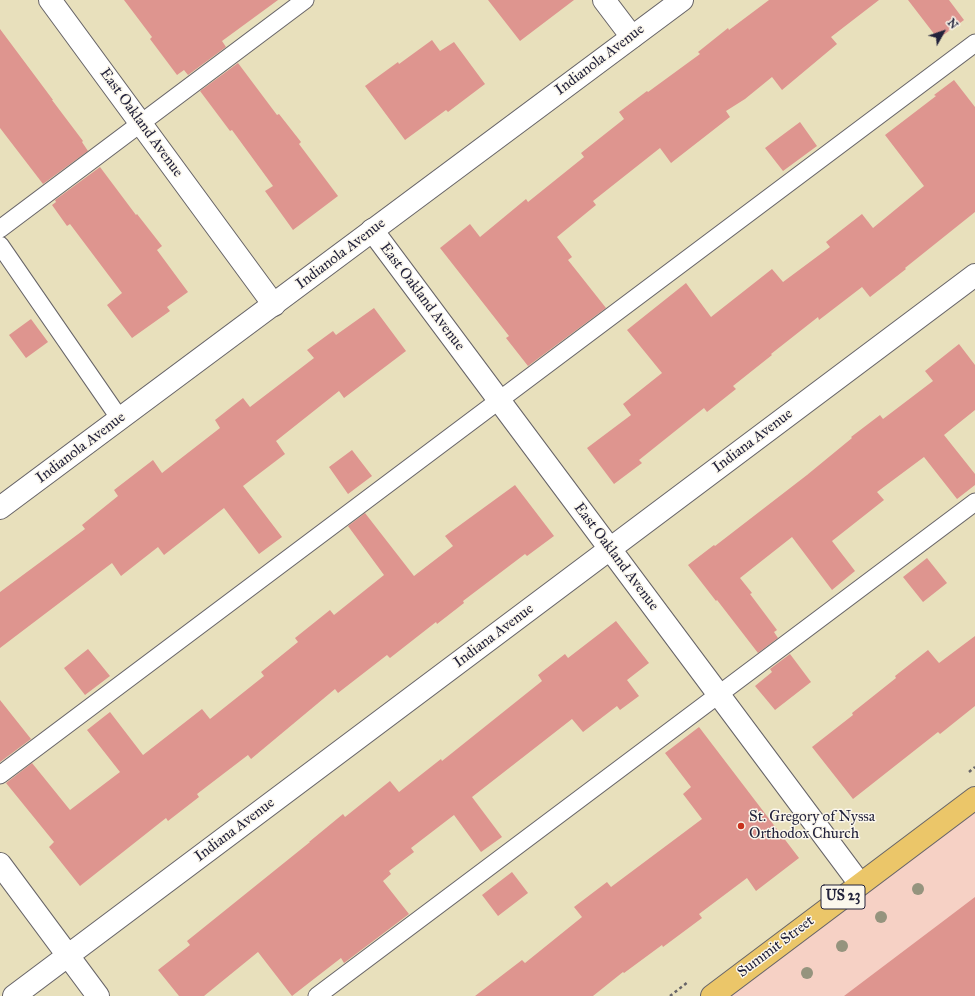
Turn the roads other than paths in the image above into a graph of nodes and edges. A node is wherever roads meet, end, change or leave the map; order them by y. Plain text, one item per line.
1 (50, 0) edge
2 (604, 0) edge
3 (682, 0) edge
4 (299, 2) edge
5 (632, 37) junction
6 (975, 43) edge
7 (140, 123) junction
8 (0, 229) edge
9 (372, 230) junction
10 (0, 245) edge
11 (975, 275) edge
12 (274, 305) junction
13 (499, 400) junction
14 (120, 419) junction
15 (975, 502) edge
16 (0, 508) edge
17 (610, 549) junction
18 (719, 694) junction
19 (0, 775) edge
20 (974, 801) edge
21 (0, 864) edge
22 (860, 884) junction
23 (68, 955) junction
24 (14, 996) edge
25 (98, 996) edge
26 (317, 996) edge
27 (712, 996) edge

1 - 7 street, East Oakland Avenue
2 - 5 street
3 - 5 street, Indianola Avenue
4 - 7 lane
5 - 9 street, Indianola Avenue
6 - 13 lane
7 - 8 lane
7 - 12 street, East Oakland Avenue
9 - 12 street, Indianola Avenue
9 - 13 street, East Oakland Avenue
10 - 14 lane
11 - 17 street, Indiana Avenue
12 - 14 street, Indianola Avenue
13 - 17 street, East Oakland Avenue
13 - 19 lane
14 - 16 street, Indianola Avenue
15 - 18 lane
17 - 18 street, East Oakland Avenue
17 - 23 street, Indiana Avenue
18 - 22 street, East Oakland Avenue
18 - 26 lane
20 - 22 main road, Summit Street / US 23
21 - 23 street
22 - 27 main road, Summit Street / US 23
23 - 24 street, Indiana Avenue
23 - 25 street

